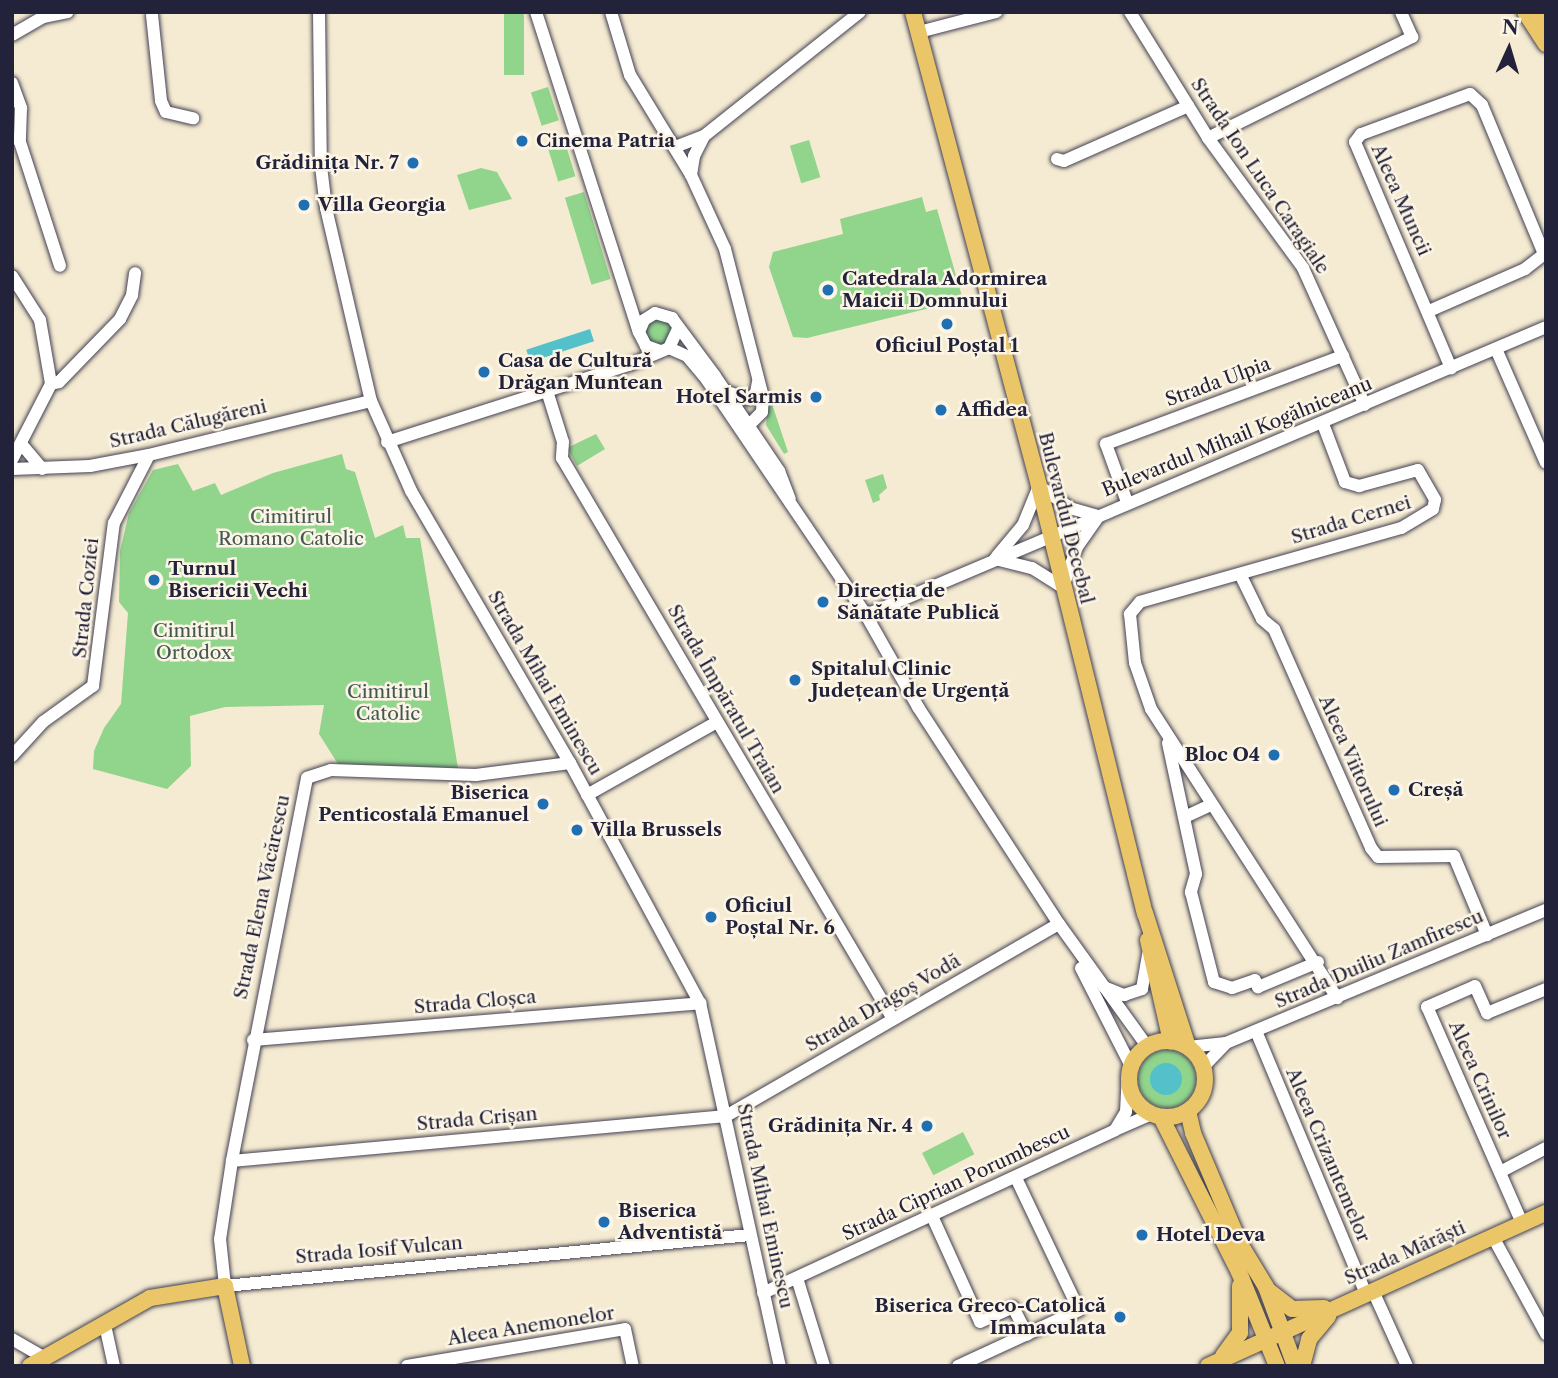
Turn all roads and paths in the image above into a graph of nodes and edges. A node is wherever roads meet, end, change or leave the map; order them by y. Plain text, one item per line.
1 (68, 12) edge
2 (319, 12) edge
3 (536, 12) edge
4 (611, 12) edge
5 (860, 12) edge
6 (996, 12) edge
7 (1130, 12) edge
8 (1401, 12) edge
9 (1525, 12) edge
10 (1540, 12) edge
11 (912, 13) edge
12 (45, 15) edge
13 (152, 15) dead end
14 (1546, 21) edge
15 (919, 32) junction
16 (12, 35) edge
17 (1546, 44) edge
18 (12, 83) edge
19 (1188, 106) junction
20 (193, 118) dead end
21 (704, 136) junction
22 (1208, 138) junction
23 (675, 148) junction
24 (1057, 159) dead end
25 (691, 175) junction
26 (60, 266) dead end
27 (135, 273) dead end
28 (12, 276) edge
29 (624, 293) junction
30 (1429, 311) junction
31 (654, 313) junction
32 (1546, 327) edge
33 (678, 328) junction
34 (640, 335) junction
35 (1496, 349) junction
36 (665, 350) junction
37 (1343, 356) junction
38 (629, 365) junction
39 (1451, 368) junction
40 (758, 382) junction
41 (51, 384) junction
42 (547, 391) junction
43 (726, 392) junction
44 (763, 397) junction
45 (370, 401) junction
46 (1365, 405) junction
47 (731, 410) junction
48 (1322, 424) junction
49 (748, 426) junction
50 (12, 436) edge
51 (387, 442) junction
52 (24, 444) junction
53 (149, 455) junction
54 (12, 460) edge
55 (1546, 463) edge
56 (12, 469) edge
57 (42, 470) junction
58 (1039, 486) junction
59 (1128, 502) junction
60 (1098, 516) junction
61 (799, 520) junction
62 (1051, 537) junction
63 (995, 559) junction
64 (1240, 573) junction
65 (1063, 587) junction
66 (866, 615) junction
67 (717, 722) junction
68 (1166, 732) junction
69 (12, 756) edge
70 (570, 763) junction
71 (587, 795) junction
72 (1211, 805) junction
73 (1187, 816) junction
74 (1546, 910) edge
75 (1145, 913) junction
76 (1059, 924) junction
77 (1487, 935) junction
78 (1148, 948) junction
79 (1318, 962) junction
80 (1102, 986) junction
81 (1546, 989) edge
82 (1337, 998) junction
83 (699, 1003) junction
84 (893, 1019) junction
85 (1256, 1031) junction
86 (253, 1040) junction
87 (1171, 1041) junction
88 (1226, 1044) junction
89 (1147, 1046) junction
90 (1188, 1047) junction
91 (1203, 1067) junction
92 (1129, 1072) junction
93 (1188, 1111) junction
94 (726, 1116) junction
95 (1156, 1116) junction
96 (1115, 1130) junction
97 (1546, 1148) edge
98 (232, 1161) junction
99 (1500, 1172) junction
100 (1016, 1178) junction
101 (1546, 1213) edge
102 (932, 1216) junction
103 (1522, 1223) junction
104 (750, 1235) junction
105 (1493, 1237) junction
106 (1239, 1272) junction
107 (797, 1278) junction
108 (225, 1286) junction
109 (1266, 1287) junction
110 (763, 1293) junction
111 (1370, 1293) junction
112 (1337, 1307) junction
113 (105, 1325) junction
114 (1283, 1333) junction
115 (1546, 1334) edge
116 (1027, 1335) junction
117 (12, 1339) edge
118 (1267, 1340) junction
119 (37, 1362) edge
120 (1212, 1364) edge
121 (114, 1366) edge
122 (242, 1366) edge
123 (407, 1366) edge
124 (633, 1366) edge
125 (780, 1366) edge
126 (824, 1366) edge
127 (958, 1366) edge
128 (1239, 1366) edge
129 (1277, 1366) edge
130 (1295, 1366) edge
131 (1301, 1366) edge
132 (1407, 1366) edge

1 - 12 street
2 - 45 street, Strada Mihai Eminescu
3 - 29 street
4 - 23 street
5 - 21 street
6 - 15 street
7 - 19 street, Strada Ion Luca Caragiale
8 - 22 street
9 - 17 main road
10 - 14 main road
11 - 15 main road, Bulevardul Decebal
12 - 16 street
13 - 20 street
15 - 58 main road, Bulevardul Decebal
18 - 26 street
19 - 22 street, Strada Ion Luca Caragiale
19 - 24 street
21 - 23 street
21 - 25 street
22 - 37 street, Strada Ion Luca Caragiale
23 - 25 street
25 - 40 street
27 - 41 street
28 - 41 street
29 - 31 street
29 - 34 street
30 - 30 street, Aleea Muncii
30 - 39 street, Aleea Muncii
31 - 33 street
31 - 34 street
32 - 35 street, Bulevardul Mihail Kogălniceanu
33 - 36 street
33 - 43 street
34 - 36 street
34 - 38 street
35 - 39 street, Bulevardul Mihail Kogălniceanu
35 - 55 street
36 - 38 street
36 - 47 street
37 - 46 street, Strada Ion Luca Caragiale
37 - 59 street, Strada Ulpia
38 - 42 street
39 - 46 street, Bulevardul Mihail Kogălniceanu
40 - 43 street
40 - 44 street
41 - 52 street
42 - 51 street
42 - 67 street, Strada Împăratul Traian
43 - 47 street
44 - 47 street
44 - 49 street
45 - 51 street, Strada Mihai Eminescu
45 - 53 street, Strada Călugăreni
46 - 48 street, Bulevardul Mihail Kogălniceanu
47 - 49 street
47 - 61 street
48 - 59 street, Bulevardul Mihail Kogălniceanu
48 - 64 street, Strada Cernei
49 - 61 street
50 - 52 street
51 - 70 street, Strada Mihai Eminescu
52 - 54 street
52 - 57 street
53 - 57 street, Strada Călugăreni
53 - 69 street, Strada Coziei
56 - 57 street, Strada Călugăreni
58 - 60 street
58 - 62 main road, Bulevardul Decebal
58 - 63 street
59 - 60 street, Bulevardul Mihail Kogălniceanu
60 - 62 street, Bulevardul Mihail Kogălniceanu
60 - 65 street
61 - 66 street
62 - 63 street, Bulevardul Mihail Kogălniceanu
62 - 65 main road, Bulevardul Decebal
63 - 65 street
63 - 66 street, Bulevardul Mihail Kogălniceanu
64 - 68 street, Strada Cernei
64 - 77 street, Aleea Viitorului
65 - 75 main road, Bulevardul Decebal
66 - 76 street
67 - 71 street
67 - 84 street, Strada Împăratul Traian
68 - 72 street
68 - 73 street
70 - 71 street, Strada Mihai Eminescu
70 - 86 street, Strada Elena Văcărescu
71 - 83 street, Strada Mihai Eminescu
72 - 73 street
72 - 79 street
73 - 79 street
74 - 77 street, Strada Duiliu Zamfirescu
75 - 78 main road, Bulevardul Decebal
75 - 90 main road, Bulevardul Decebal
76 - 80 street
76 - 84 street, Strada Dragoș Vodă
76 - 92 street
77 - 82 street, Strada Duiliu Zamfirescu
78 - 80 street
78 - 87 main road, Bulevardul Decebal
79 - 82 street
80 - 89 street
81 - 99 street, Aleea Crinilor
82 - 85 street, Strada Duiliu Zamfirescu
83 - 86 street, Strada Cloșca
83 - 94 street, Strada Mihai Eminescu
84 - 94 street, Strada Dragoș Vodă
85 - 88 street, Strada Duiliu Zamfirescu
85 - 111 street, Aleea Crizantemelor
86 - 98 street, Strada Elena Văcărescu
87 - 89 main road
87 - 90 main road
88 - 90 street
88 - 91 street
89 - 92 main road
90 - 91 main road
91 - 93 main road
92 - 95 main road
92 - 96 street
93 - 95 main road
93 - 109 main road
94 - 98 street, Strada Crișan
94 - 104 street, Strada Mihai Eminescu
95 - 96 street, Strada Ciprian Porumbescu
95 - 106 main road
96 - 100 street, Strada Ciprian Porumbescu
97 - 99 street
98 - 108 street, Strada Elena Văcărescu
99 - 103 street, Aleea Crinilor
100 - 102 street, Strada Ciprian Porumbescu
100 - 116 street
101 - 103 main road, Strada Mărăști
102 - 107 street, Strada Ciprian Porumbescu
102 - 116 street
103 - 105 main road, Strada Mărăști
104 - 108 street, Strada Iosif Vulcan
104 - 110 street, Strada Mihai Eminescu
105 - 111 main road, Strada Mărăști
105 - 115 street
106 - 118 main road
106 - 120 main road
107 - 110 street, Strada Ciprian Porumbescu
107 - 126 street
108 - 113 main road, Strada Iosif Vulcan
108 - 122 main road
109 - 112 main road
109 - 114 main road
110 - 125 street, Strada Mihai Eminescu
111 - 112 main road, Strada Mărăști
111 - 132 street, Aleea Crizantemelor
112 - 114 main road, Strada Mărăști
112 - 131 main road
113 - 119 main road, Strada Iosif Vulcan
113 - 121 street
114 - 118 main road, Strada Mărăști
114 - 130 main road
116 - 127 street
117 - 119 street
118 - 120 main road, Strada Mărăști
118 - 129 main road
120 - 128 main road
123 - 124 street, Aleea Anemonelor

